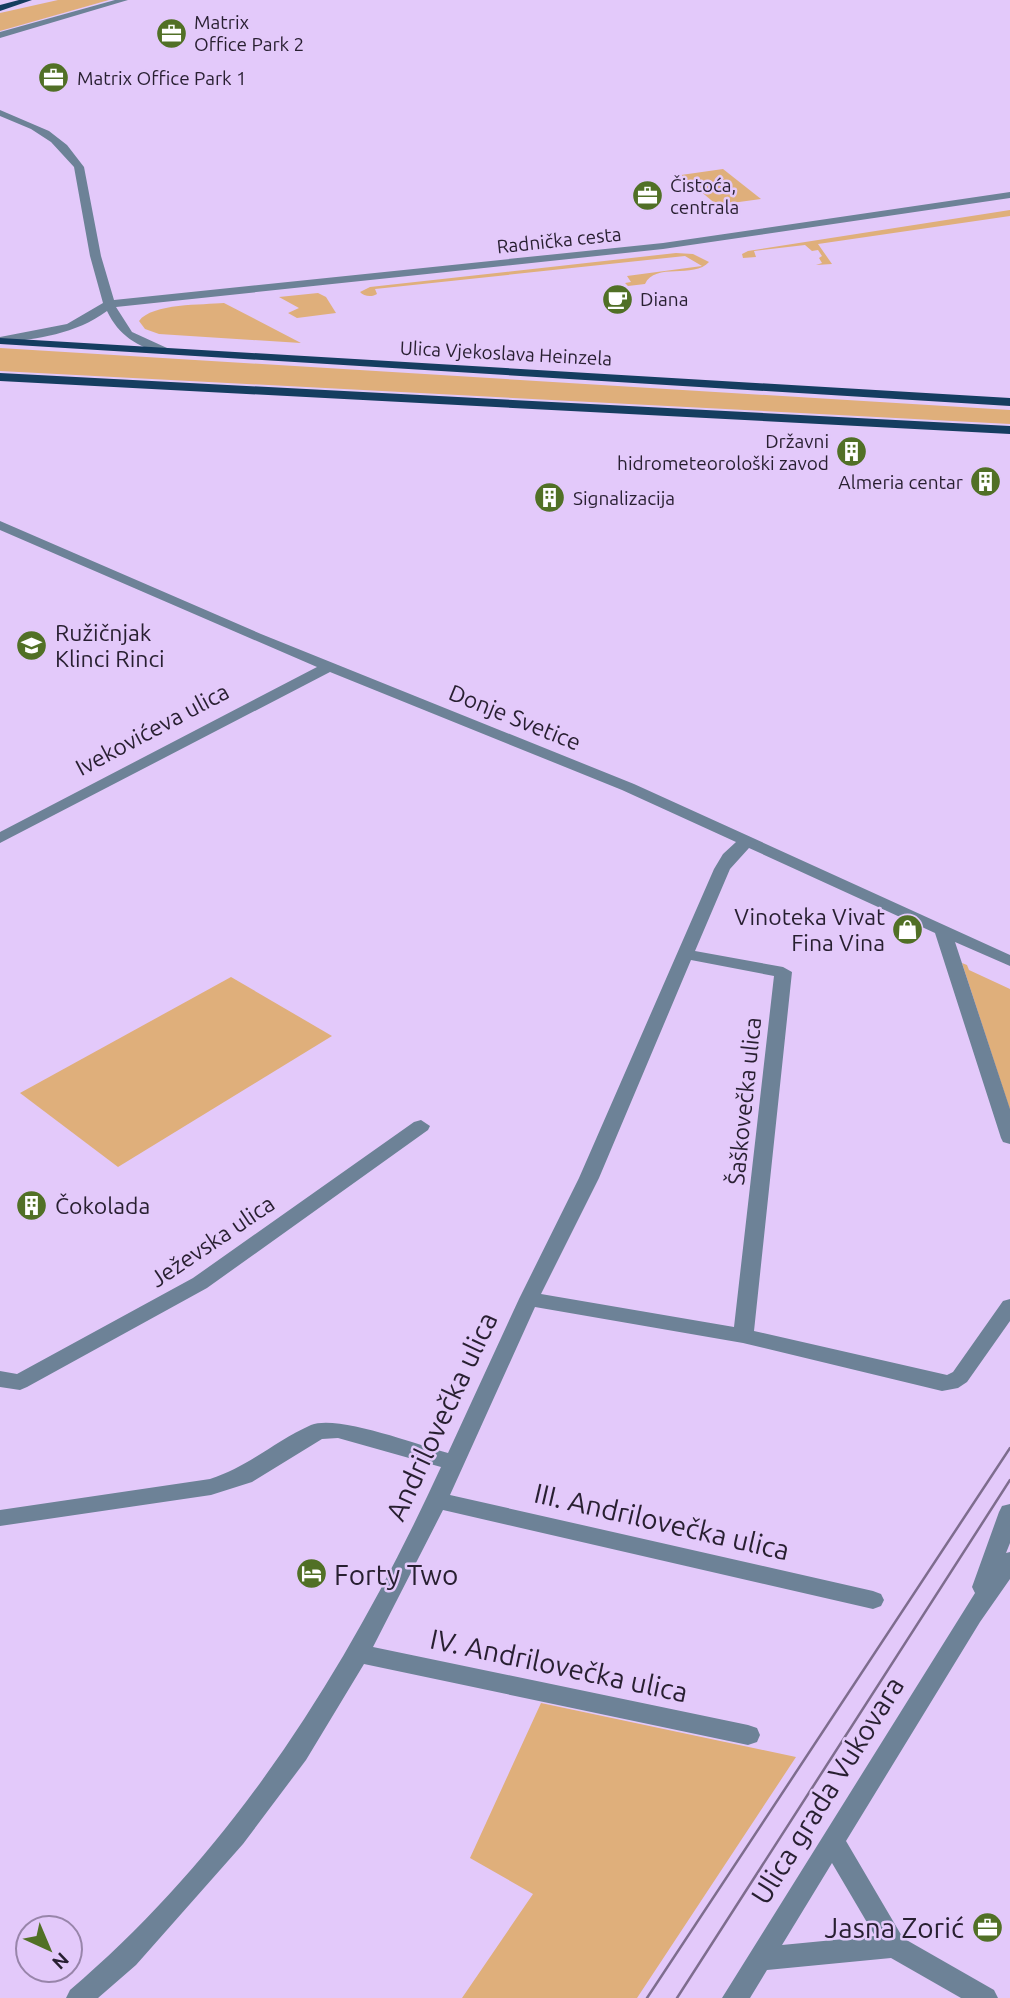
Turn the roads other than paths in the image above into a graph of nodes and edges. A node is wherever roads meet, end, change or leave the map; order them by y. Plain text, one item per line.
1 (28, 0) edge
2 (124, 0) edge
3 (0, 8) edge
4 (0, 35) edge
5 (0, 113) edge
6 (1010, 195) edge
7 (110, 304) junction
8 (0, 341) edge
9 (163, 350) junction
10 (0, 377) edge
11 (1010, 402) edge
12 (1010, 430) edge
13 (0, 525) edge
14 (328, 667) junction
15 (0, 838) edge
16 (748, 840) junction
17 (943, 931) junction
18 (684, 954) junction
19 (1010, 961) edge
20 (421, 1126) dead end
21 (1010, 1138) edge
22 (528, 1300) junction
23 (1010, 1306) edge
24 (743, 1336) junction
25 (10, 1381) edge
26 (454, 1463) junction
27 (437, 1500) junction
28 (1010, 1512) edge
29 (0, 1518) edge
30 (1010, 1561) edge
31 (873, 1600) dead end
32 (972, 1616) junction
33 (358, 1653) junction
34 (748, 1735) dead end
35 (833, 1842) junction
36 (894, 1946) junction
37 (759, 1959) junction
38 (79, 1998) edge
39 (735, 1998) edge
40 (985, 1998) edge

1 - 3 main road
2 - 4 street
5 - 7 street
6 - 7 street, Radnička cesta
7 - 8 street
7 - 9 street
8 - 9 main road, Ulica Vjekoslava Heinzela
9 - 11 main road, Ulica Vjekoslava Heinzela
10 - 12 main road
13 - 14 street, Donje Svetice
14 - 15 street, Ivekovićeva ulica
14 - 16 street, Donje Svetice
16 - 17 street, Donje Svetice
16 - 18 street, Andrilovečka ulica
17 - 19 street, Donje Svetice
17 - 21 street
18 - 22 street, Andrilovečka ulica
18 - 24 street, Šaškovečka ulica
20 - 25 street, Ježevska ulica
22 - 24 street
22 - 26 street, Andrilovečka ulica
23 - 24 street
26 - 27 street, Andrilovečka ulica
26 - 29 street
27 - 31 street, III. Andrilovečka ulica
27 - 33 street, Andrilovečka ulica
28 - 32 street, Ulica grada Vukovara
30 - 32 street, Ulica grada Vukovara
32 - 35 street, Ulica grada Vukovara
33 - 34 street, IV. Andrilovečka ulica
33 - 38 street, Andrilovečka ulica
35 - 36 street
35 - 37 street, Ulica grada Vukovara
36 - 37 street
36 - 40 street
37 - 39 street, Ulica grada Vukovara

